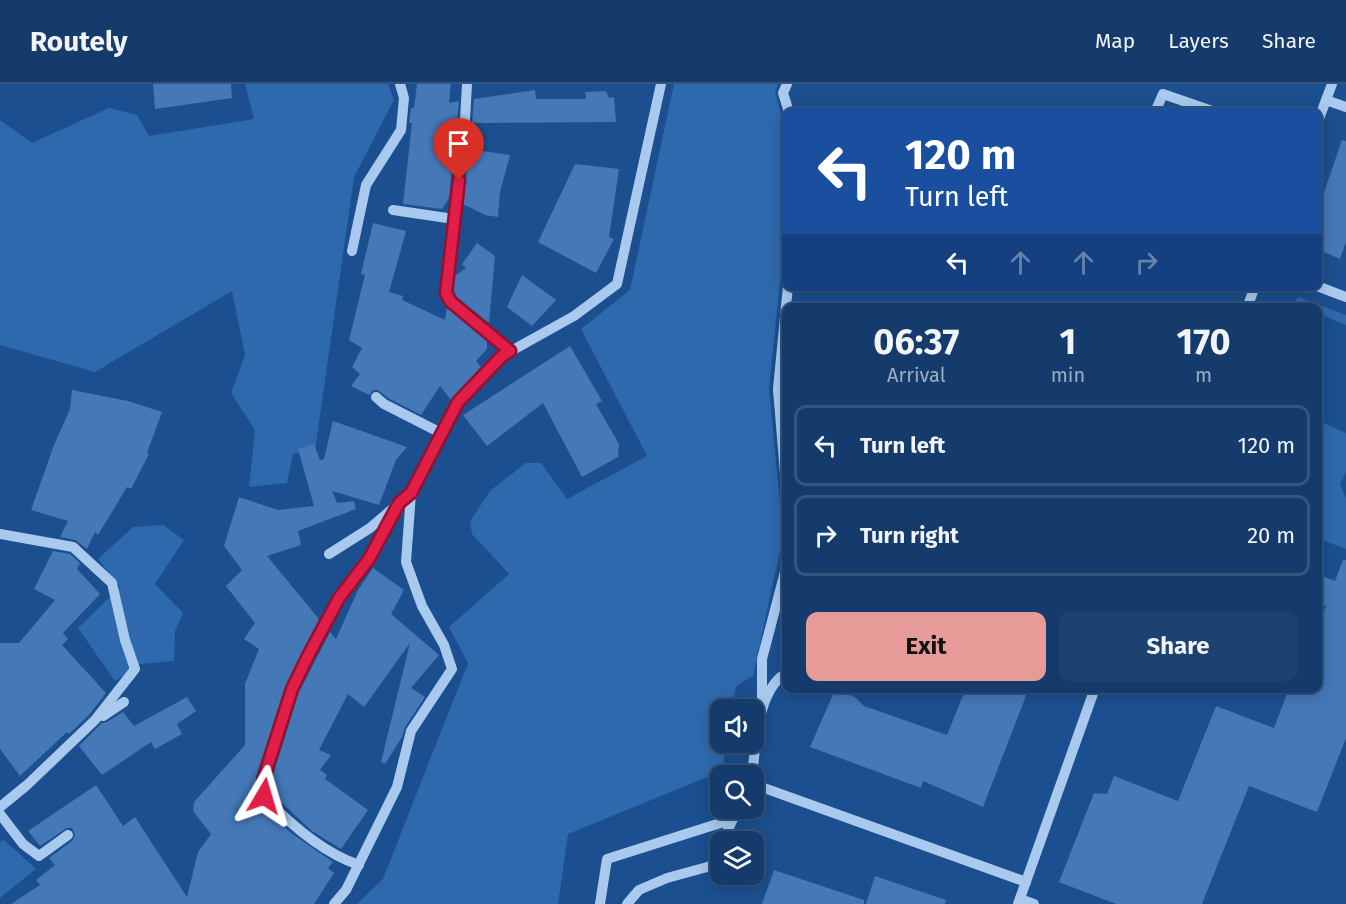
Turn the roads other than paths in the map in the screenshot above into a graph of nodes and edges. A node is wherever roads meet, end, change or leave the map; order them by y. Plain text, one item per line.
1 (400, 84) edge
2 (467, 84) edge
3 (661, 84) edge
4 (787, 84) edge
5 (1332, 84) edge
6 (1326, 100) junction
7 (1346, 107) edge
8 (788, 108) edge
9 (1157, 108) edge
10 (1203, 108) edge
11 (1322, 111) edge
12 (393, 210) dead end
13 (454, 219) junction
14 (352, 251) dead end
15 (1322, 288) edge
16 (1346, 297) edge
17 (782, 348) edge
18 (510, 351) junction
19 (376, 397) dead end
20 (441, 433) junction
21 (782, 438) edge
22 (411, 493) junction
23 (399, 503) junction
24 (0, 534) edge
25 (329, 554) dead end
26 (782, 583) edge
27 (782, 676) edge
28 (1093, 693) edge
29 (762, 699) edge
30 (124, 702) dead end
31 (764, 702) edge
32 (95, 720) junction
33 (764, 788) edge
34 (0, 807) edge
35 (0, 814) edge
36 (733, 819) joint
37 (727, 831) edge
38 (68, 835) dead end
39 (359, 865) junction
40 (710, 866) edge
41 (1026, 882) junction
42 (1019, 902) edge
43 (334, 904) edge
44 (600, 904) edge
45 (627, 904) edge
46 (1034, 904) edge

1 - 14 street
2 - 13 street
3 - 18 street
4 - 8 street
5 - 6 street
6 - 7 street
6 - 11 street
9 - 10 street
12 - 13 street
13 - 18 street
15 - 16 street
17 - 21 street
18 - 20 street
19 - 20 street
20 - 22 street
22 - 23 street
22 - 39 street
23 - 25 street
23 - 39 street
24 - 32 street
26 - 29 street
27 - 31 street
28 - 41 street
30 - 32 street
32 - 34 street
33 - 41 street
35 - 38 street
36 - 37 street
36 - 44 street
39 - 43 street
40 - 45 street
41 - 42 street
42 - 46 street

